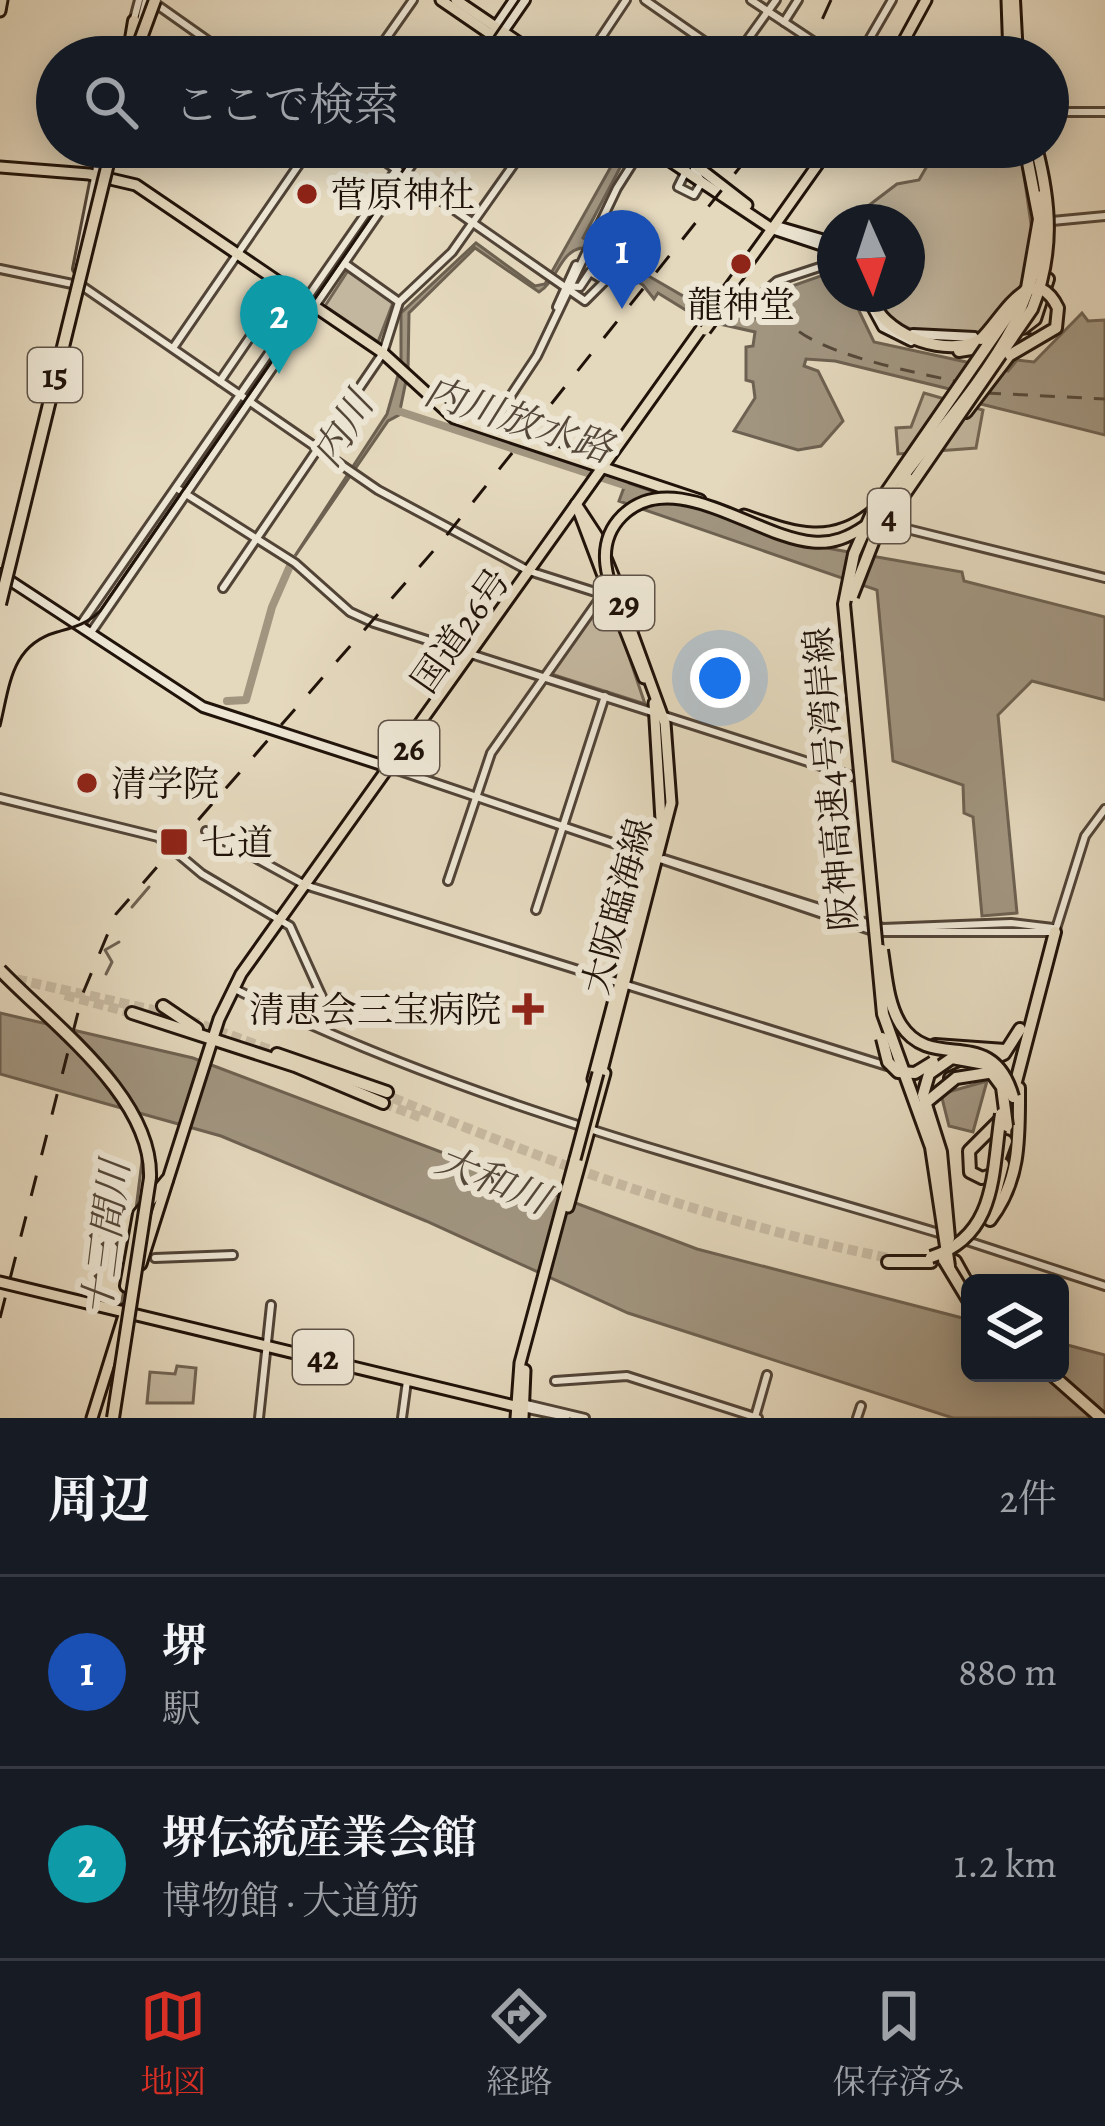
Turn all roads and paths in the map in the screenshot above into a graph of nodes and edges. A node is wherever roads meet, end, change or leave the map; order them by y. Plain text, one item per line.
1 (2, 0) edge
2 (153, 0) edge
3 (412, 0) edge
4 (452, 0) edge
5 (514, 0) edge
6 (525, 0) edge
7 (626, 0) edge
8 (645, 0) edge
9 (751, 0) edge
10 (776, 0) edge
11 (798, 0) edge
12 (892, 0) edge
13 (928, 0) edge
14 (1012, 0) edge
15 (0, 11) edge
16 (768, 12) junction
17 (134, 21) joint
18 (784, 23) junction
19 (498, 31) junction
20 (133, 36) edge
21 (139, 36) edge
22 (142, 36) edge
23 (202, 36) edge
24 (387, 36) edge
25 (494, 36) edge
26 (496, 36) edge
27 (504, 36) edge
28 (507, 36) edge
29 (602, 36) edge
30 (699, 36) edge
31 (748, 36) edge
32 (804, 36) edge
33 (872, 36) edge
34 (908, 36) edge
35 (1013, 36) edge
36 (1069, 112) edge
37 (1105, 112) edge
38 (0, 167) edge
39 (102, 168) edge
40 (103, 168) edge
41 (103, 168) edge
42 (297, 168) edge
43 (394, 168) edge
44 (402, 168) edge
45 (404, 168) edge
46 (512, 168) edge
47 (632, 168) edge
48 (693, 168) edge
49 (817, 168) edge
50 (1032, 168) edge
51 (1033, 168) edge
52 (1036, 168) edge
53 (1036, 168) edge
54 (1040, 168) edge
55 (688, 170) junction
56 (400, 172) junction
57 (100, 176) junction
58 (703, 184) junction
59 (746, 205) junction
60 (1105, 216) edge
61 (474, 223) junction
62 (773, 227) junction
63 (817, 240) edge
64 (239, 253) junction
65 (344, 263) junction
66 (0, 268) edge
67 (817, 268) edge
68 (76, 284) junction
69 (285, 286) junction
70 (569, 287) junction
71 (694, 295) dead end
72 (399, 302) junction
73 (311, 303) junction
74 (1041, 305) junction
75 (875, 312) edge
76 (880, 312) edge
77 (883, 312) edge
78 (1022, 317) junction
79 (981, 339) junction
80 (998, 342) junction
81 (173, 348) junction
82 (948, 348) junction
83 (383, 353) junction
84 (993, 358) junction
85 (220, 381) junction
86 (956, 393) junction
87 (245, 400) junction
88 (955, 426) junction
89 (488, 430) junction
90 (210, 442) junction
91 (218, 447) junction
92 (317, 450) junction
93 (602, 472) junction
94 (897, 489) junction
95 (182, 491) junction
96 (578, 506) junction
97 (878, 506) junction
98 (875, 524) junction
99 (833, 534) junction
100 (255, 539) junction
101 (531, 572) junction
102 (4, 575) edge
103 (1105, 578) edge
104 (119, 584) junction
105 (223, 588) dead end
106 (0, 589) edge
107 (607, 596) junction
108 (0, 606) edge
109 (81, 624) junction
110 (628, 628) junction
111 (92, 631) junction
112 (472, 653) junction
113 (544, 676) junction
114 (605, 696) junction
115 (653, 700) junction
116 (660, 715) junction
117 (391, 768) junction
118 (855, 777) dead end
119 (476, 796) junction
120 (0, 798) edge
121 (1105, 809) edge
122 (563, 824) junction
123 (206, 831) dead end
124 (657, 856) junction
125 (448, 881) dead end
126 (307, 886) junction
127 (536, 910) dead end
128 (282, 920) junction
129 (876, 929) junction
130 (1054, 931) junction
131 (0, 973) edge
132 (623, 985) junction
133 (235, 990) junction
134 (163, 1006) tunnel mouth
135 (1028, 1008) junction
136 (132, 1013) tunnel mouth
137 (1027, 1026) junction
138 (323, 1029) junction
139 (906, 1031) junction
140 (1014, 1041) junction
141 (214, 1043) junction
142 (898, 1061) junction
143 (929, 1095) junction
144 (385, 1097) tunnel mouth
145 (1009, 1098) junction
146 (1013, 1124) junction
147 (585, 1125) junction
148 (184, 1137) junction
149 (1006, 1141) junction
150 (578, 1155) junction
151 (167, 1180) junction
152 (990, 1220) junction
153 (944, 1235) junction
154 (966, 1240) junction
155 (950, 1247) junction
156 (232, 1255) dead end
157 (155, 1258) dead end
158 (931, 1259) junction
159 (888, 1260) tunnel mouth
160 (963, 1274) edge
161 (0, 1282) edge
162 (961, 1284) edge
163 (1105, 1288) edge
164 (961, 1289) edge
165 (271, 1305) dead end
166 (124, 1312) junction
167 (120, 1334) junction
168 (265, 1345) junction
169 (767, 1375) dead end
170 (108, 1380) junction
171 (406, 1381) junction
172 (555, 1381) dead end
173 (1061, 1382) edge
174 (1069, 1382) edge
175 (861, 1406) dead end
176 (519, 1409) edge
177 (1103, 1416) edge
178 (554, 1417) edge
179 (93, 1418) edge
180 (113, 1418) edge
181 (259, 1418) edge
182 (402, 1418) edge
183 (570, 1418) edge
184 (585, 1418) edge
185 (756, 1418) edge
186 (857, 1418) edge

1 - 15 main road
2 - 17 street
2 - 21 highway, bridge
2 - 22 highway, bridge
2 - 23 street
3 - 24 street
4 - 19 main road
4 - 19 main road
5 - 19 main road
6 - 19 main road
7 - 29 street
8 - 30 street
9 - 16 street
10 - 16 street
11 - 18 street
12 - 33 street
13 - 34 main road
14 - 35 highway
16 - 18 street
16 - 31 street
17 - 20 highway
18 - 32 street
19 - 25 street
19 - 26 street
19 - 27 main road
19 - 28 main road
36 - 37 street
38 - 57 main road
39 - 57 street
40 - 106 highway, 15, bridge
41 - 108 highway, 15, bridge
42 - 64 street
43 - 56 street
44 - 56 street
45 - 56 street
46 - 61 street
47 - 70 street
48 - 59 main road
49 - 62 main road, 国道26号
50 - 79 highway, bridge
51 - 86 highway, 阪神高速4号湾岸線 / 4, bridge
52 - 84 main road, 大阪臨海線 / 29, bridge
53 - 88 highway, 阪神高速4号湾岸線 / 4, bridge
54 - 74 highway, bridge
55 - 58 main road
55 - 58 street
55 - 59 main road
56 - 61 street
56 - 65 street
56 - 73 street
57 - 64 main road
57 - 68 street
58 - 62 main road
59 - 62 main road
60 - 78 street
61 - 70 street
61 - 72 street
62 - 63 main road
62 - 93 main road, 国道26号 / 26, bridge
64 - 69 main road
64 - 81 street
65 - 72 street
65 - 73 street
66 - 68 street
67 - 71 street
68 - 81 street
68 - 102 street
69 - 73 main road
69 - 85 street
70 - 70 street
70 - 89 street
72 - 83 street
73 - 83 main road
73 - 87 street
74 - 78 main road
74 - 80 highway
75 - 82 main road
76 - 79 highway
77 - 78 main road
78 - 80 main road
79 - 88 highway, bridge
80 - 82 main road
81 - 85 street
82 - 86 highway, bridge
83 - 89 main road
83 - 92 street
84 - 94 main road, bridge
84 - 110 main road, 大阪臨海線 / 29, bridge
85 - 87 street
86 - 129 highway, 阪神高速4号湾岸線 / 4, bridge
87 - 90 street
87 - 91 street
87 - 92 street
88 - 129 highway, 阪神高速4号湾岸線 / 4, bridge
89 - 93 main road
90 - 91 street
90 - 95 street
91 - 95 street
92 - 100 street
92 - 101 street
93 - 96 main road, 国道26号 / 26
93 - 98 main road
93 - 99 main road
94 - 97 main road
94 - 98 main road
95 - 100 street
95 - 104 street
96 - 101 main road, 国道26号 / 26
96 - 107 main road, 29
96 - 116 main road, 29
97 - 98 main road
97 - 99 main road
98 - 99 street
98 - 103 street
100 - 105 street
100 - 112 street
101 - 107 street
101 - 112 main road, 国道26号 / 26
102 - 106 street
102 - 108 street
102 - 109 main road
104 - 109 street
104 - 111 street
107 - 113 street
107 - 115 main road, 29
109 - 111 main road
110 - 115 main road, 大阪臨海線 / 29
110 - 116 main road, 大阪臨海線 / 29
111 - 117 main road
112 - 113 street
112 - 117 main road, 国道26号 / 26
113 - 114 street
113 - 119 street
114 - 116 street
114 - 122 street
115 - 116 main road, 大阪臨海線 / 29
116 - 118 street
116 - 124 main road, 大阪臨海線 / 29
117 - 119 street
117 - 126 main road, 国道26号 / 26
119 - 122 street
119 - 125 street
120 - 128 street
121 - 130 street
122 - 124 street
122 - 127 street
123 - 126 street
124 - 129 street
124 - 132 main road, 大阪臨海線
126 - 128 main road, 国道26号 / 26
126 - 132 street
128 - 133 main road, 国道26号 / 26
128 - 138 street
129 - 130 street
129 - 139 highway, 4, bridge
129 - 142 street
129 - 146 highway, 4, bridge
129 - 155 highway, 阪神高速4号湾岸線 / 4, bridge
129 - 162 highway, 阪神高速4号湾岸線 / 4, bridge
130 - 135 highway
130 - 137 highway
131 - 167 highway, bridge
131 - 180 highway, bridge
132 - 142 street
132 - 147 main road
132 - 150 main road, 大阪臨海線, bridge
133 - 138 street
133 - 141 main road, 国道26号 / 26
134 - 141 highway
135 - 140 highway
135 - 145 highway
136 - 141 highway
137 - 146 highway
137 - 149 highway, bridge
138 - 147 street
139 - 140 highway, bridge
139 - 145 highway, bridge
140 - 143 highway, bridge
141 - 144 highway
141 - 148 main road, 国道26号 / 26
142 - 153 street
143 - 145 highway, bridge
143 - 164 highway, 4, bridge
145 - 152 highway, bridge
145 - 154 highway, bridge
146 - 149 highway, bridge
146 - 152 highway
146 - 155 highway, 4, bridge
147 - 150 main road
147 - 153 street
148 - 151 main road, 国道26号 / 26
148 - 166 main road, 国道26号 / 26
149 - 154 highway, bridge
150 - 176 main road, 大阪臨海線
151 - 166 main road, 国道26号 / 26
151 - 167 highway, bridge
152 - 158 highway, bridge
153 - 163 street
154 - 158 highway, bridge
155 - 160 highway, 阪神高速4号湾岸線 / 4, bridge
156 - 157 street
158 - 159 highway
161 - 166 main road, 42
165 - 168 street
166 - 167 main road, 国道26号 / 26
166 - 168 main road, 42
167 - 170 main road, 国道26号 / 26
167 - 179 main road, 国道26号 / 26
167 - 180 highway, bridge
168 - 171 main road, 42
168 - 176 main road, 42
168 - 181 street
169 - 185 street
170 - 179 main road, 国道26号 / 26
170 - 180 highway
171 - 176 main road, 42
171 - 182 street
172 - 185 street
173 - 177 highway
174 - 177 highway
175 - 186 street
176 - 178 street
176 - 184 street
178 - 183 street

